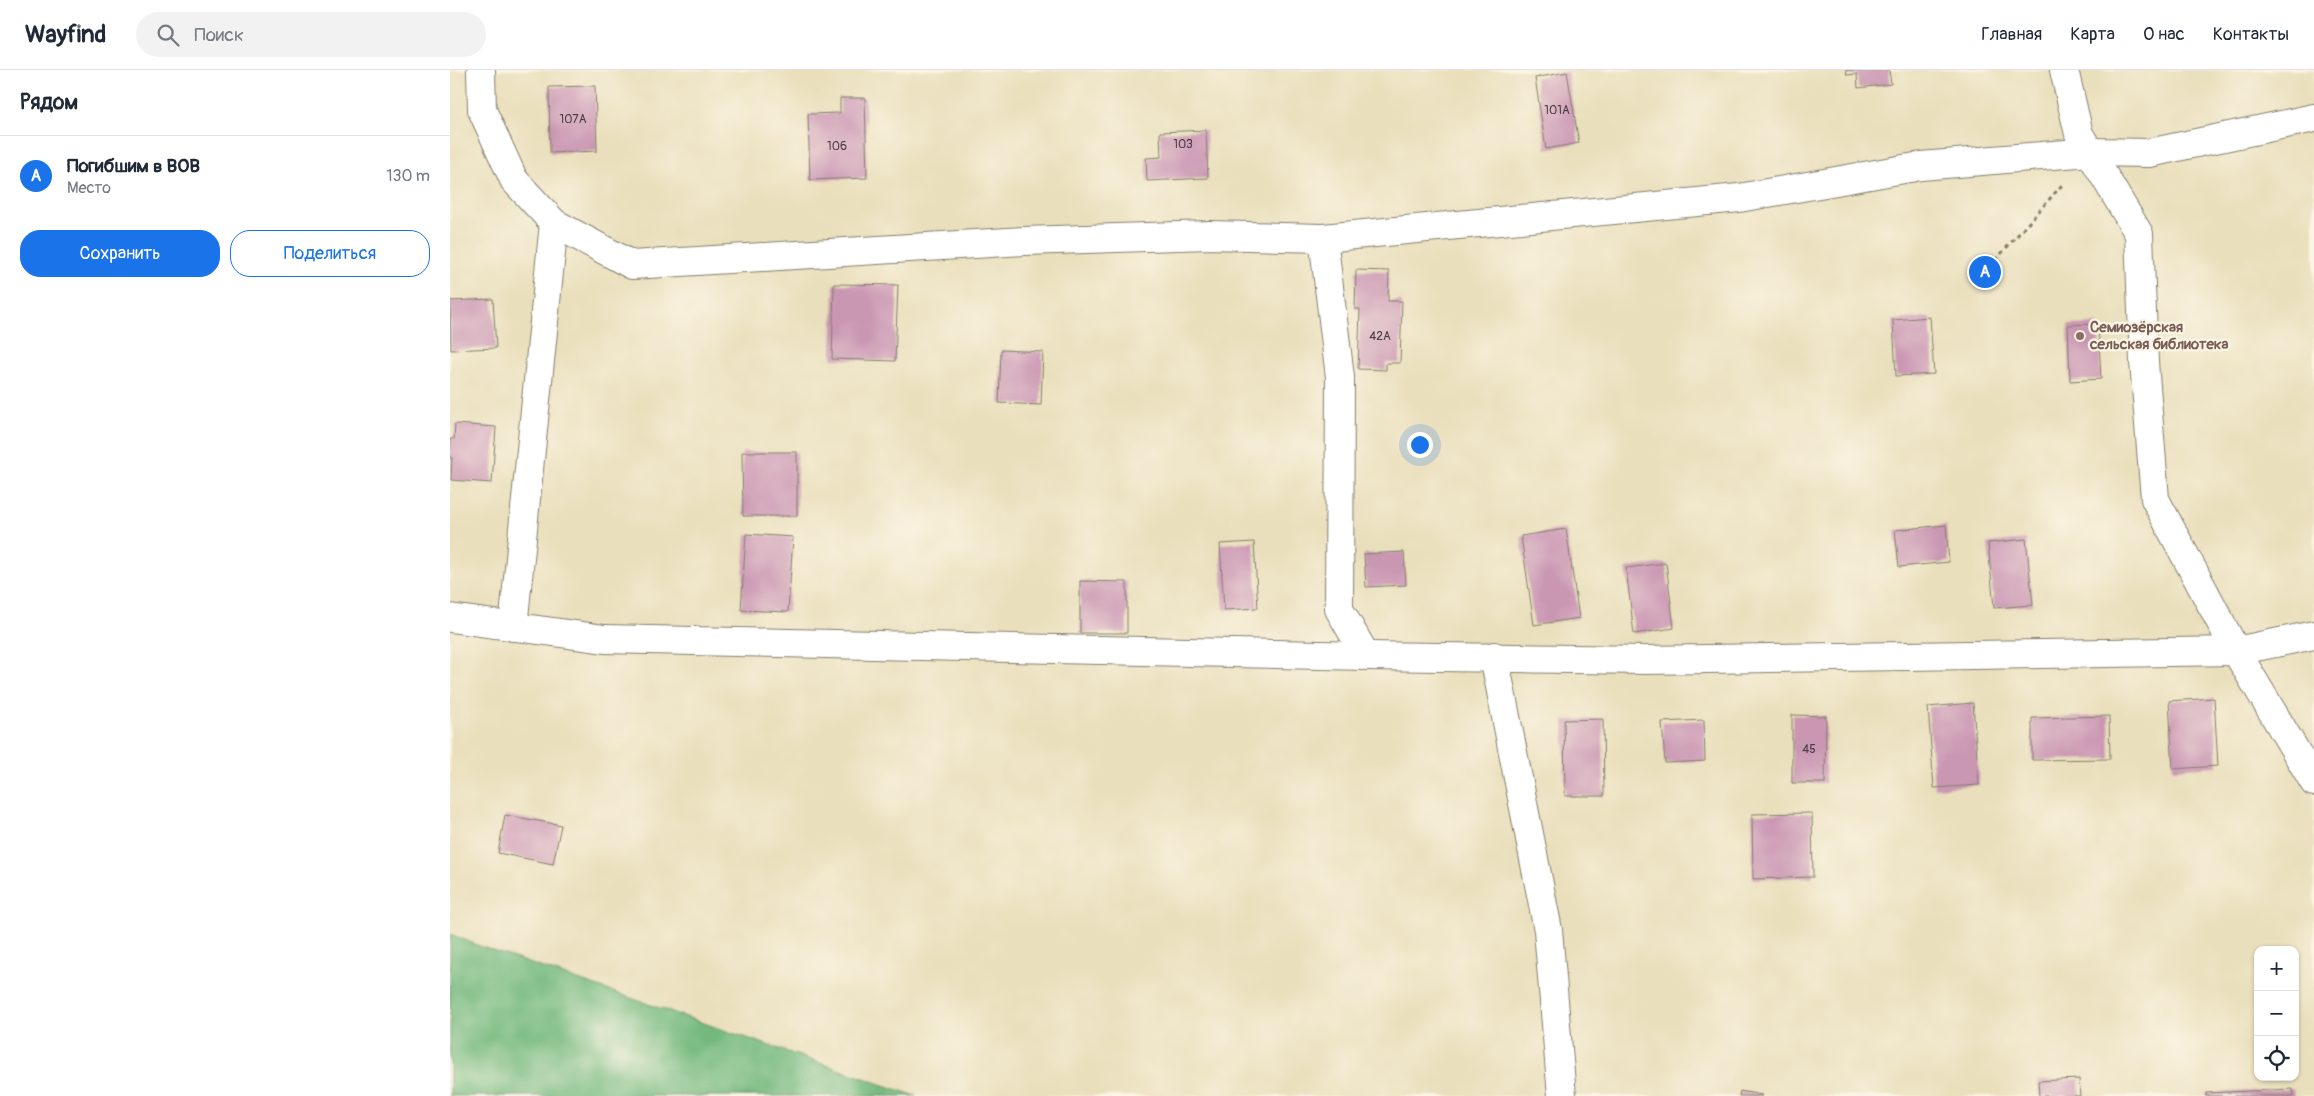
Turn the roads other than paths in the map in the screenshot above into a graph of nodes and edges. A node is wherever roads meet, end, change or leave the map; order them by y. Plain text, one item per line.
1 (481, 70) edge
2 (2064, 70) edge
3 (2314, 118) edge
4 (2090, 152) junction
5 (554, 223) junction
6 (1323, 238) junction
7 (450, 618) edge
8 (513, 627) junction
9 (2314, 635) edge
10 (2236, 651) junction
11 (1366, 656) junction
12 (1494, 656) junction
13 (2314, 782) edge
14 (1562, 1096) edge

1 - 5 street
2 - 4 street
3 - 4 street
4 - 6 street
4 - 10 street
5 - 6 street
5 - 8 street
6 - 11 street
7 - 8 street
8 - 11 street
9 - 10 street
10 - 12 street
10 - 13 street
11 - 12 street
12 - 14 street

